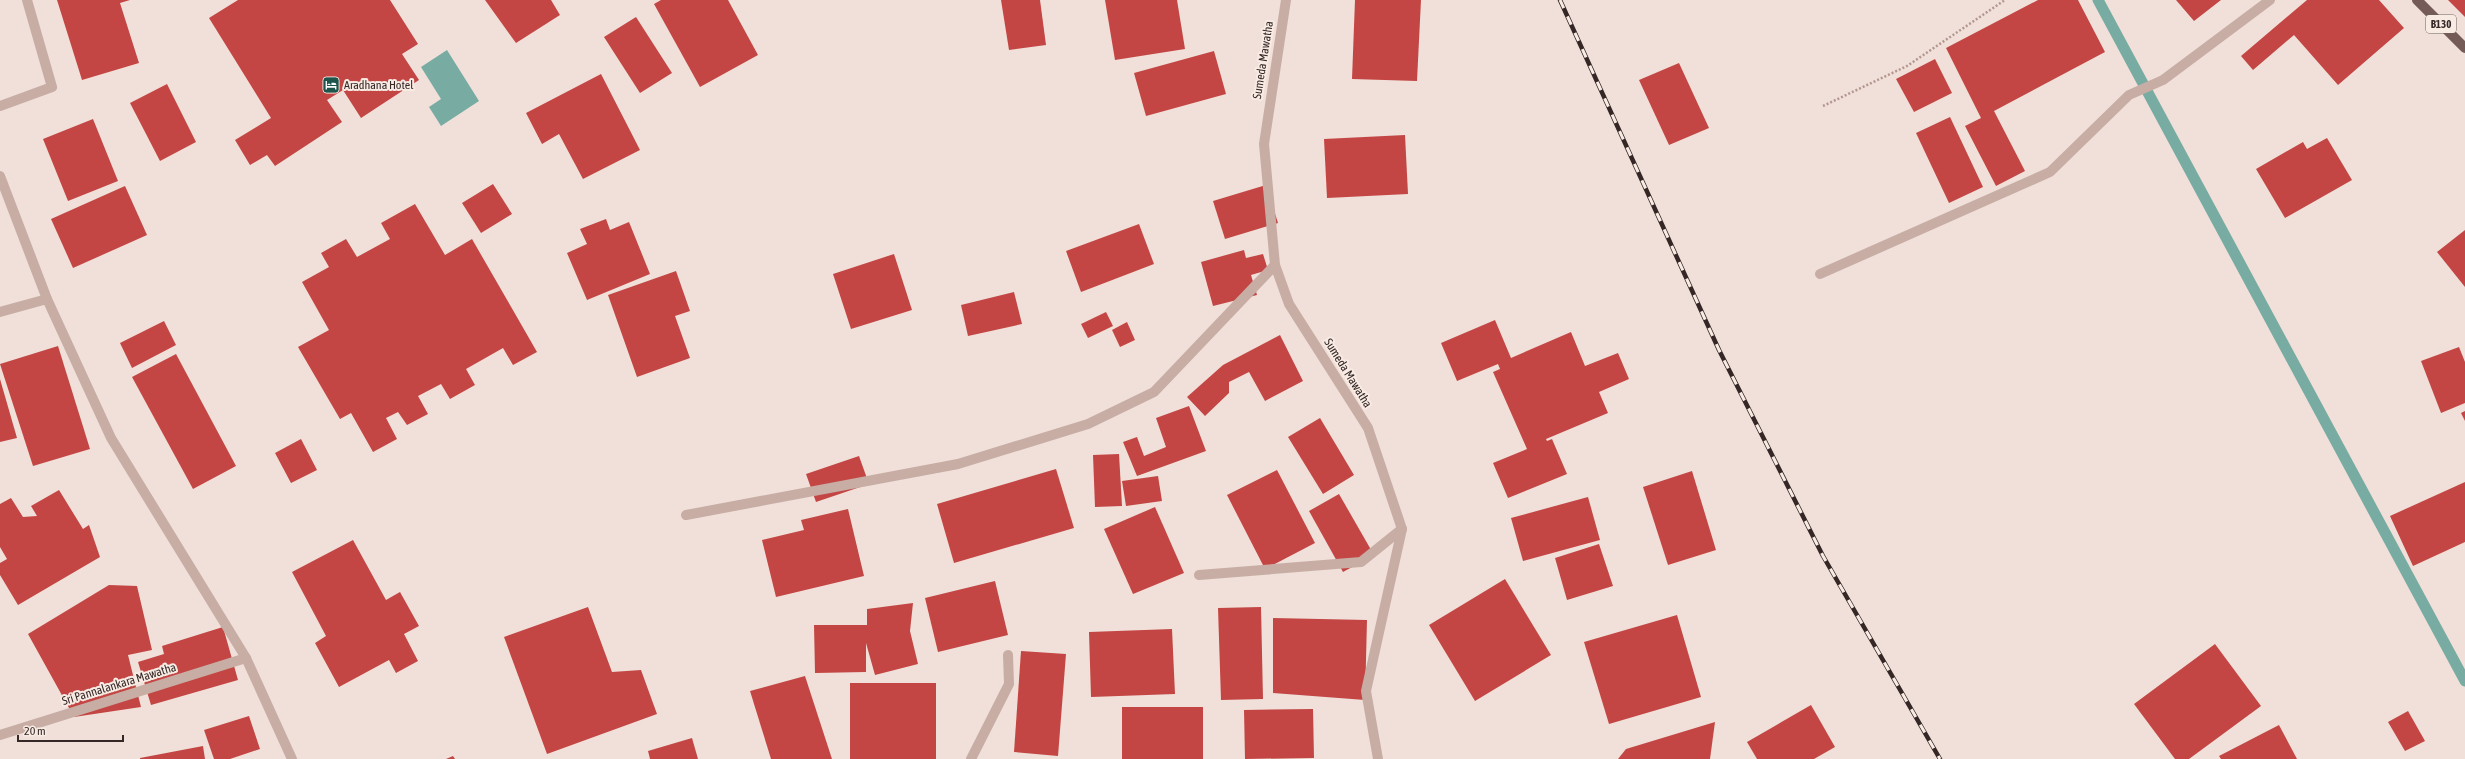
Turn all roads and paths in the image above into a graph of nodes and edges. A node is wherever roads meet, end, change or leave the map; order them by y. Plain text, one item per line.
1 (27, 0) edge
2 (1286, 0) edge
3 (2004, 0) edge
4 (2270, 0) edge
5 (2417, 0) edge
6 (2465, 48) edge
7 (0, 106) edge
8 (1823, 106) dead end
9 (0, 176) edge
10 (1275, 265) junction
11 (1820, 274) dead end
12 (46, 299) junction
13 (0, 312) edge
14 (686, 514) dead end
15 (1402, 528) junction
16 (1199, 575) dead end
17 (1008, 655) dead end
18 (246, 658) junction
19 (0, 735) edge
20 (292, 759) edge
21 (971, 759) edge
22 (1378, 759) edge

1 - 7 street
2 - 10 street, Sumeda Mawatha
3 - 8 path
4 - 11 street
5 - 6 main road, B130
9 - 12 street
10 - 14 street
10 - 15 street, Sumeda Mawatha
12 - 13 street
12 - 18 street
15 - 16 street
15 - 22 street
17 - 21 street
18 - 19 street, Sri Pannalankara Mawatha
18 - 20 street

